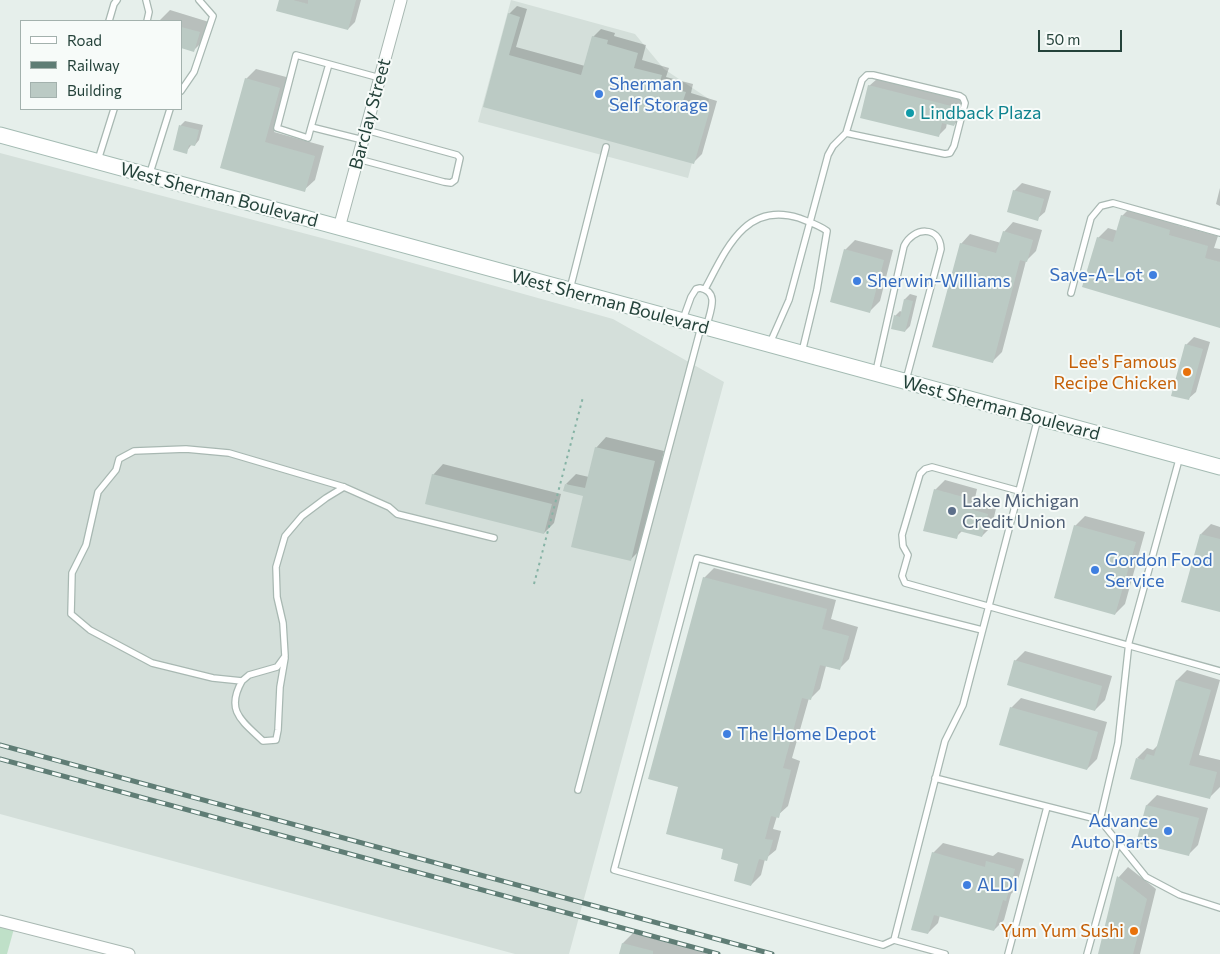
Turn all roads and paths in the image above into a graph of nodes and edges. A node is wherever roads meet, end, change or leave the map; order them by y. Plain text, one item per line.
1 (117, 0) edge
2 (146, 0) edge
3 (199, 0) edge
4 (401, 0) edge
5 (109, 20) edge
6 (146, 20) edge
7 (329, 64) junction
8 (380, 78) junction
9 (182, 90) edge
10 (114, 110) edge
11 (170, 110) edge
12 (311, 127) junction
13 (846, 132) junction
14 (0, 135) edge
15 (365, 135) junction
16 (606, 147) dead end
17 (358, 159) junction
18 (97, 162) junction
19 (149, 176) junction
20 (810, 222) junction
21 (339, 228) junction
22 (1220, 233) edge
23 (705, 289) junction
24 (569, 291) junction
25 (1071, 293) dead end
26 (682, 321) junction
27 (704, 327) junction
28 (769, 345) junction
29 (802, 354) junction
30 (875, 374) junction
31 (906, 382) junction
32 (583, 397) dead end
33 (1038, 418) junction
34 (1180, 456) junction
35 (1220, 467) edge
36 (344, 487) junction
37 (1019, 491) junction
38 (494, 538) dead end
39 (534, 584) dead end
40 (988, 607) junction
41 (982, 630) junction
42 (1129, 646) junction
43 (285, 656) junction
44 (1220, 671) edge
45 (242, 681) junction
46 (936, 778) junction
47 (578, 790) dead end
48 (1047, 807) junction
49 (1100, 820) junction
50 (1118, 842) junction
51 (1220, 908) edge
52 (0, 921) edge
53 (894, 940) junction
54 (129, 954) edge
55 (945, 954) edge
56 (1008, 954) edge
57 (1087, 954) edge

1 - 5 lane
2 - 6 lane
3 - 9 lane
4 - 8 street, Barclay Street
7 - 8 lane
7 - 12 lane
7 - 12 lane
8 - 15 street, Barclay Street
10 - 18 lane
11 - 19 lane
12 - 15 lane
13 - 13 lane
13 - 20 lane
14 - 18 main road, West Sherman Boulevard
15 - 17 street, Barclay Street
15 - 17 lane
16 - 24 lane
17 - 21 street, Barclay Street
18 - 19 main road, West Sherman Boulevard
19 - 21 main road, West Sherman Boulevard
20 - 23 lane
20 - 28 lane
20 - 29 lane
21 - 24 main road, West Sherman Boulevard
22 - 25 lane
23 - 26 lane
23 - 27 lane
24 - 26 main road, West Sherman Boulevard
26 - 27 main road, West Sherman Boulevard
27 - 28 main road, West Sherman Boulevard
27 - 47 lane
28 - 29 main road, West Sherman Boulevard
29 - 30 main road, West Sherman Boulevard
30 - 31 main road, West Sherman Boulevard
30 - 31 lane
31 - 33 main road, West Sherman Boulevard
32 - 39 path
33 - 34 main road, West Sherman Boulevard
33 - 37 lane
34 - 35 main road, West Sherman Boulevard
34 - 42 lane
36 - 38 lane
36 - 43 lane
36 - 45 lane
37 - 40 lane
37 - 40 lane
40 - 41 lane
40 - 42 lane
41 - 46 lane
41 - 53 lane
42 - 44 lane
42 - 49 lane
43 - 45 lane
43 - 45 lane
46 - 48 lane
46 - 53 lane
48 - 49 lane
48 - 56 lane
49 - 50 lane
50 - 51 lane
50 - 57 lane
52 - 54 street
53 - 55 lane

